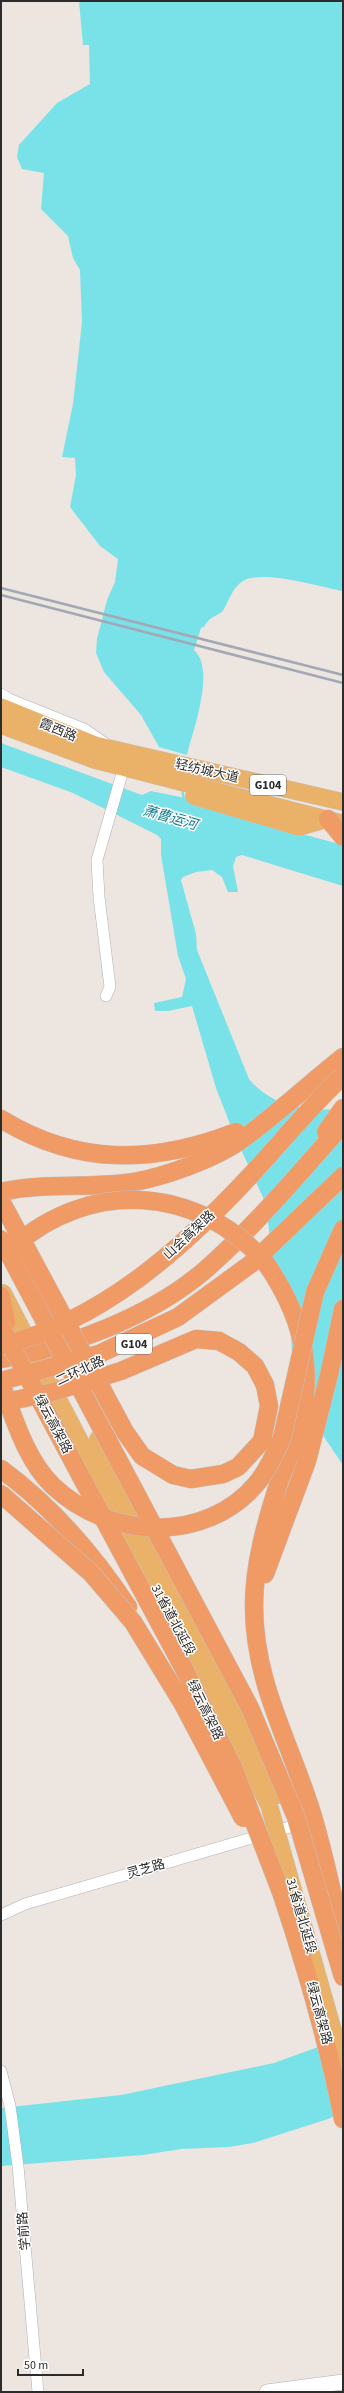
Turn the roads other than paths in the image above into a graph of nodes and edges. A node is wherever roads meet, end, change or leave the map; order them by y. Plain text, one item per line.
1 (1, 694) edge
2 (1, 707) edge
3 (1, 725) edge
4 (1, 735) edge
5 (118, 769) junction
6 (146, 771) junction
7 (189, 782) junction
8 (343, 802) edge
9 (336, 821) edge
10 (343, 836) edge
11 (106, 996) dead end
12 (343, 1057) edge
13 (343, 1076) edge
14 (303, 1088) junction
15 (343, 1108) edge
16 (1, 1119) edge
17 (343, 1124) edge
18 (343, 1174) edge
19 (1, 1192) edge
20 (1, 1201) edge
21 (266, 1212) junction
22 (343, 1229) edge
23 (1, 1239) edge
24 (1, 1254) edge
25 (1, 1258) edge
26 (1, 1290) edge
27 (1, 1296) edge
28 (343, 1309) edge
29 (2, 1325) edge
30 (1, 1346) edge
31 (43, 1351) junction
32 (1, 1359) edge
33 (1, 1382) edge
34 (59, 1382) junction
35 (1, 1400) edge
36 (1, 1403) edge
37 (1, 1469) edge
38 (1, 1494) edge
39 (254, 1607) junction
40 (183, 1704) junction
41 (285, 1829) junction
42 (281, 1892) junction
43 (1, 1915) edge
44 (343, 1937) edge
45 (343, 1965) edge
46 (343, 1977) edge
47 (1, 2071) edge
48 (343, 2078) edge
49 (343, 2120) edge
50 (343, 2382) edge
51 (38, 2392) edge
52 (266, 2392) edge

1 - 5 street
2 - 5 main road, 霞西路
3 - 5 main road, 霞西路
4 - 5 main road
5 - 6 main road
5 - 11 street
6 - 7 main road
6 - 7 main road, 轻纺城大道 / G104
7 - 8 main road, 轻纺城大道 / G104
7 - 9 main road
9 - 10 highway
12 - 14 highway
13 - 30 highway, 山会高架路, bridge
14 - 16 highway
14 - 19 highway
15 - 21 highway
17 - 21 highway, G104
18 - 33 highway, bridge
18 - 34 highway, 二环北路 / G104, bridge
20 - 36 highway, bridge
21 - 31 highway, G104
22 - 33 highway, bridge
23 - 46 highway, bridge
24 - 31 main road
25 - 39 highway, bridge
26 - 31 main road, 31省道北延段
27 - 29 highway, 绿云高架路
28 - 39 highway
29 - 42 highway, 绿云高架路, bridge
31 - 32 highway, G104
31 - 34 main road, 31省道北延段
34 - 35 highway, 二环北路 / G104
34 - 41 main road, 31省道北延段
37 - 40 highway, bridge
38 - 40 highway, bridge
39 - 44 highway
40 - 42 highway, bridge
41 - 43 street, 灵芝路
41 - 45 main road
41 - 48 main road, 31省道北延段
42 - 49 highway, 绿云高架路
47 - 51 street, 学前路
50 - 52 main road

